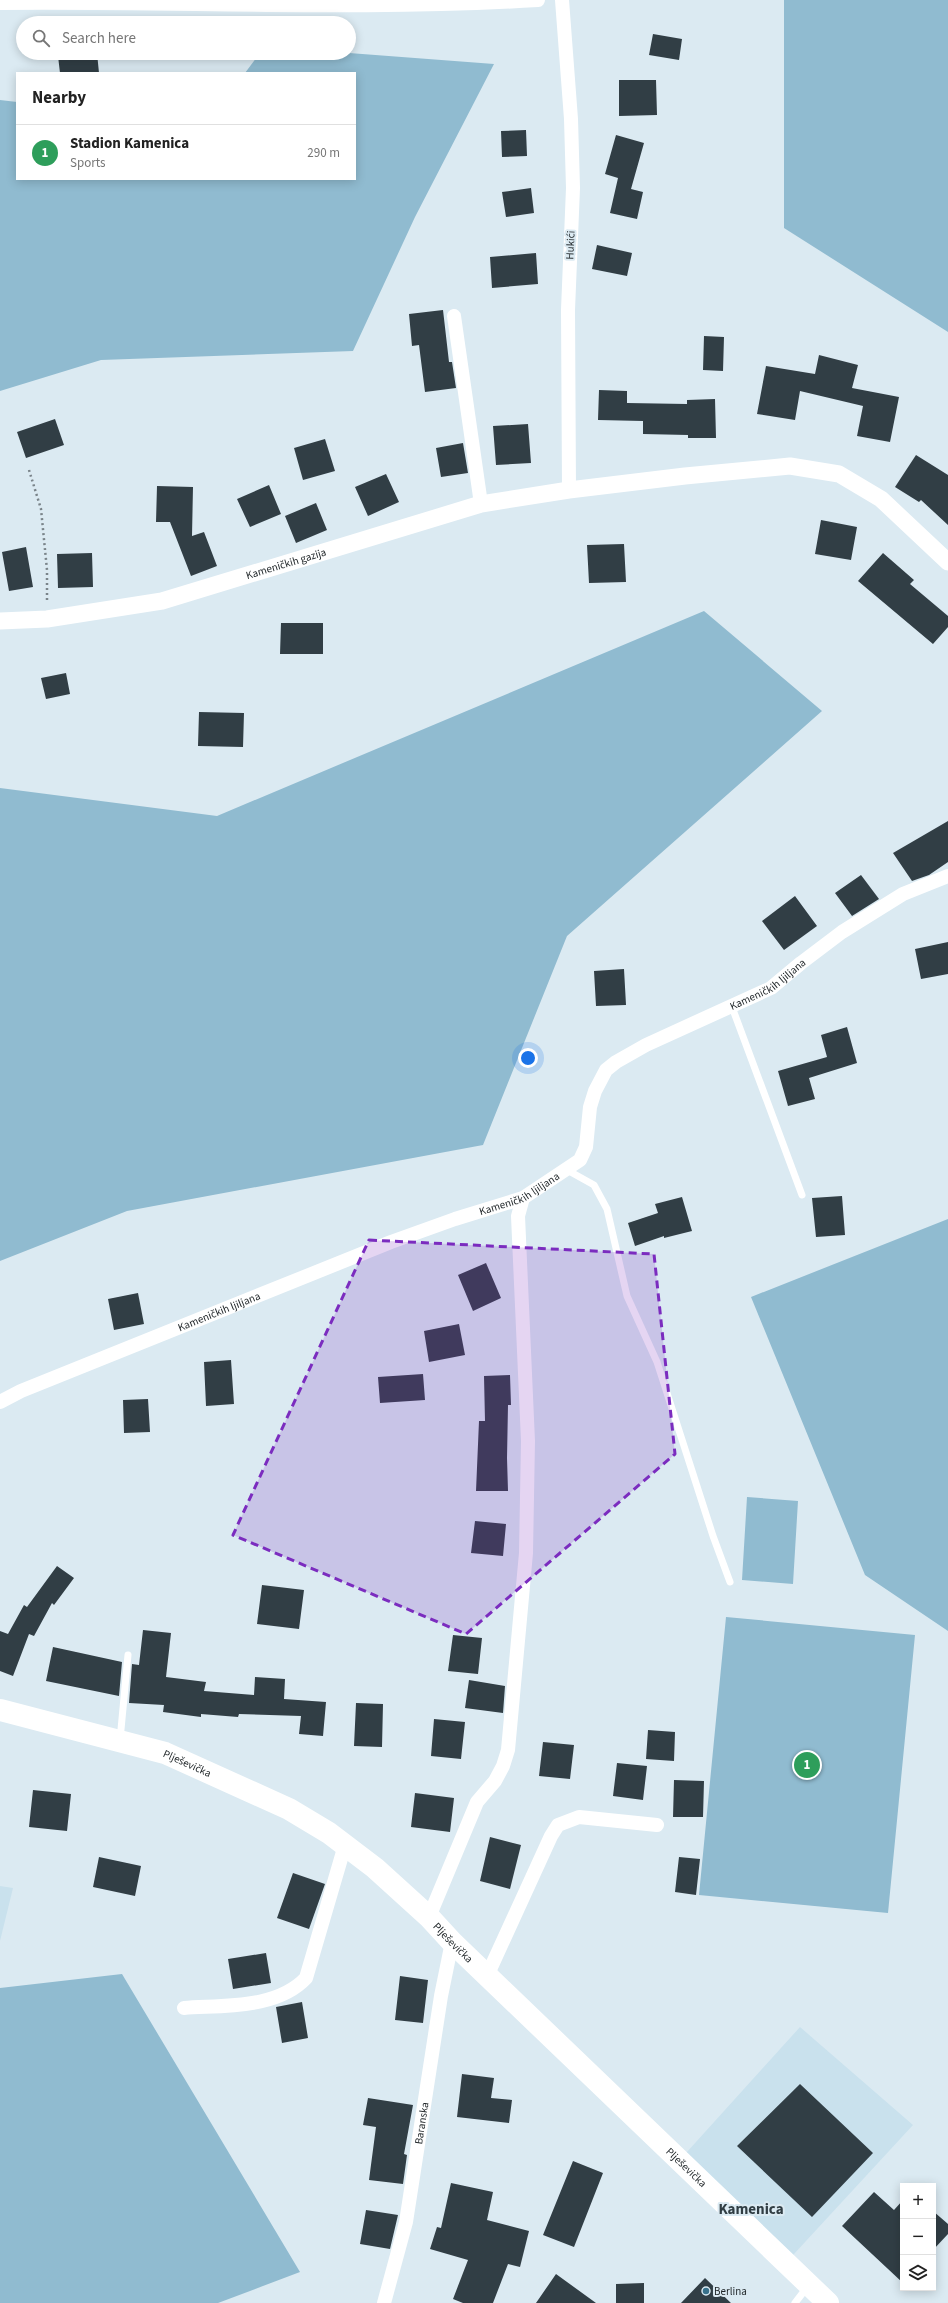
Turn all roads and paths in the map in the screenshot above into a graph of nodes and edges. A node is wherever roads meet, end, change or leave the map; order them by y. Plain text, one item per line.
1 (538, 0) edge
2 (562, 0) edge
3 (0, 3) edge
4 (454, 316) dead end
5 (29, 470) dead end
6 (569, 490) junction
7 (481, 504) junction
8 (948, 562) edge
9 (47, 619) junction
10 (0, 621) edge
11 (948, 876) edge
12 (732, 1007) junction
13 (567, 1170) junction
14 (802, 1195) dead end
15 (522, 1198) junction
16 (0, 1402) edge
17 (730, 1582) dead end
18 (128, 1655) dead end
19 (0, 1710) edge
20 (120, 1740) junction
21 (657, 1825) dead end
22 (345, 1845) junction
23 (429, 1917) junction
24 (452, 1942) junction
25 (487, 1976) junction
26 (184, 2008) dead end
27 (809, 2284) junction
28 (384, 2303) edge
29 (795, 2303) edge
30 (828, 2303) edge

1 - 3 street
2 - 6 street, Hukići
4 - 7 street
5 - 9 path
6 - 7 street, Kameničkih gazija
6 - 8 street, Kameničkih gazija
7 - 9 street, Kameničkih gazija
9 - 10 street, Kameničkih gazija
11 - 12 street, Kameničkih ljiljana
12 - 13 street, Kameničkih ljiljana
12 - 14 lane
13 - 15 street, Kameničkih ljiljana
13 - 17 lane
15 - 16 street, Kameničkih ljiljana
15 - 23 street
18 - 20 lane
19 - 20 main road, Plješevička
20 - 22 main road, Plješevička
21 - 25 street
22 - 23 main road, Plješevička
22 - 26 street
23 - 24 main road, Plješevička
24 - 25 main road, Plješevička
24 - 28 street, Baranska
25 - 27 main road, Plješevička
27 - 29 lane
27 - 30 main road, Plješevička

